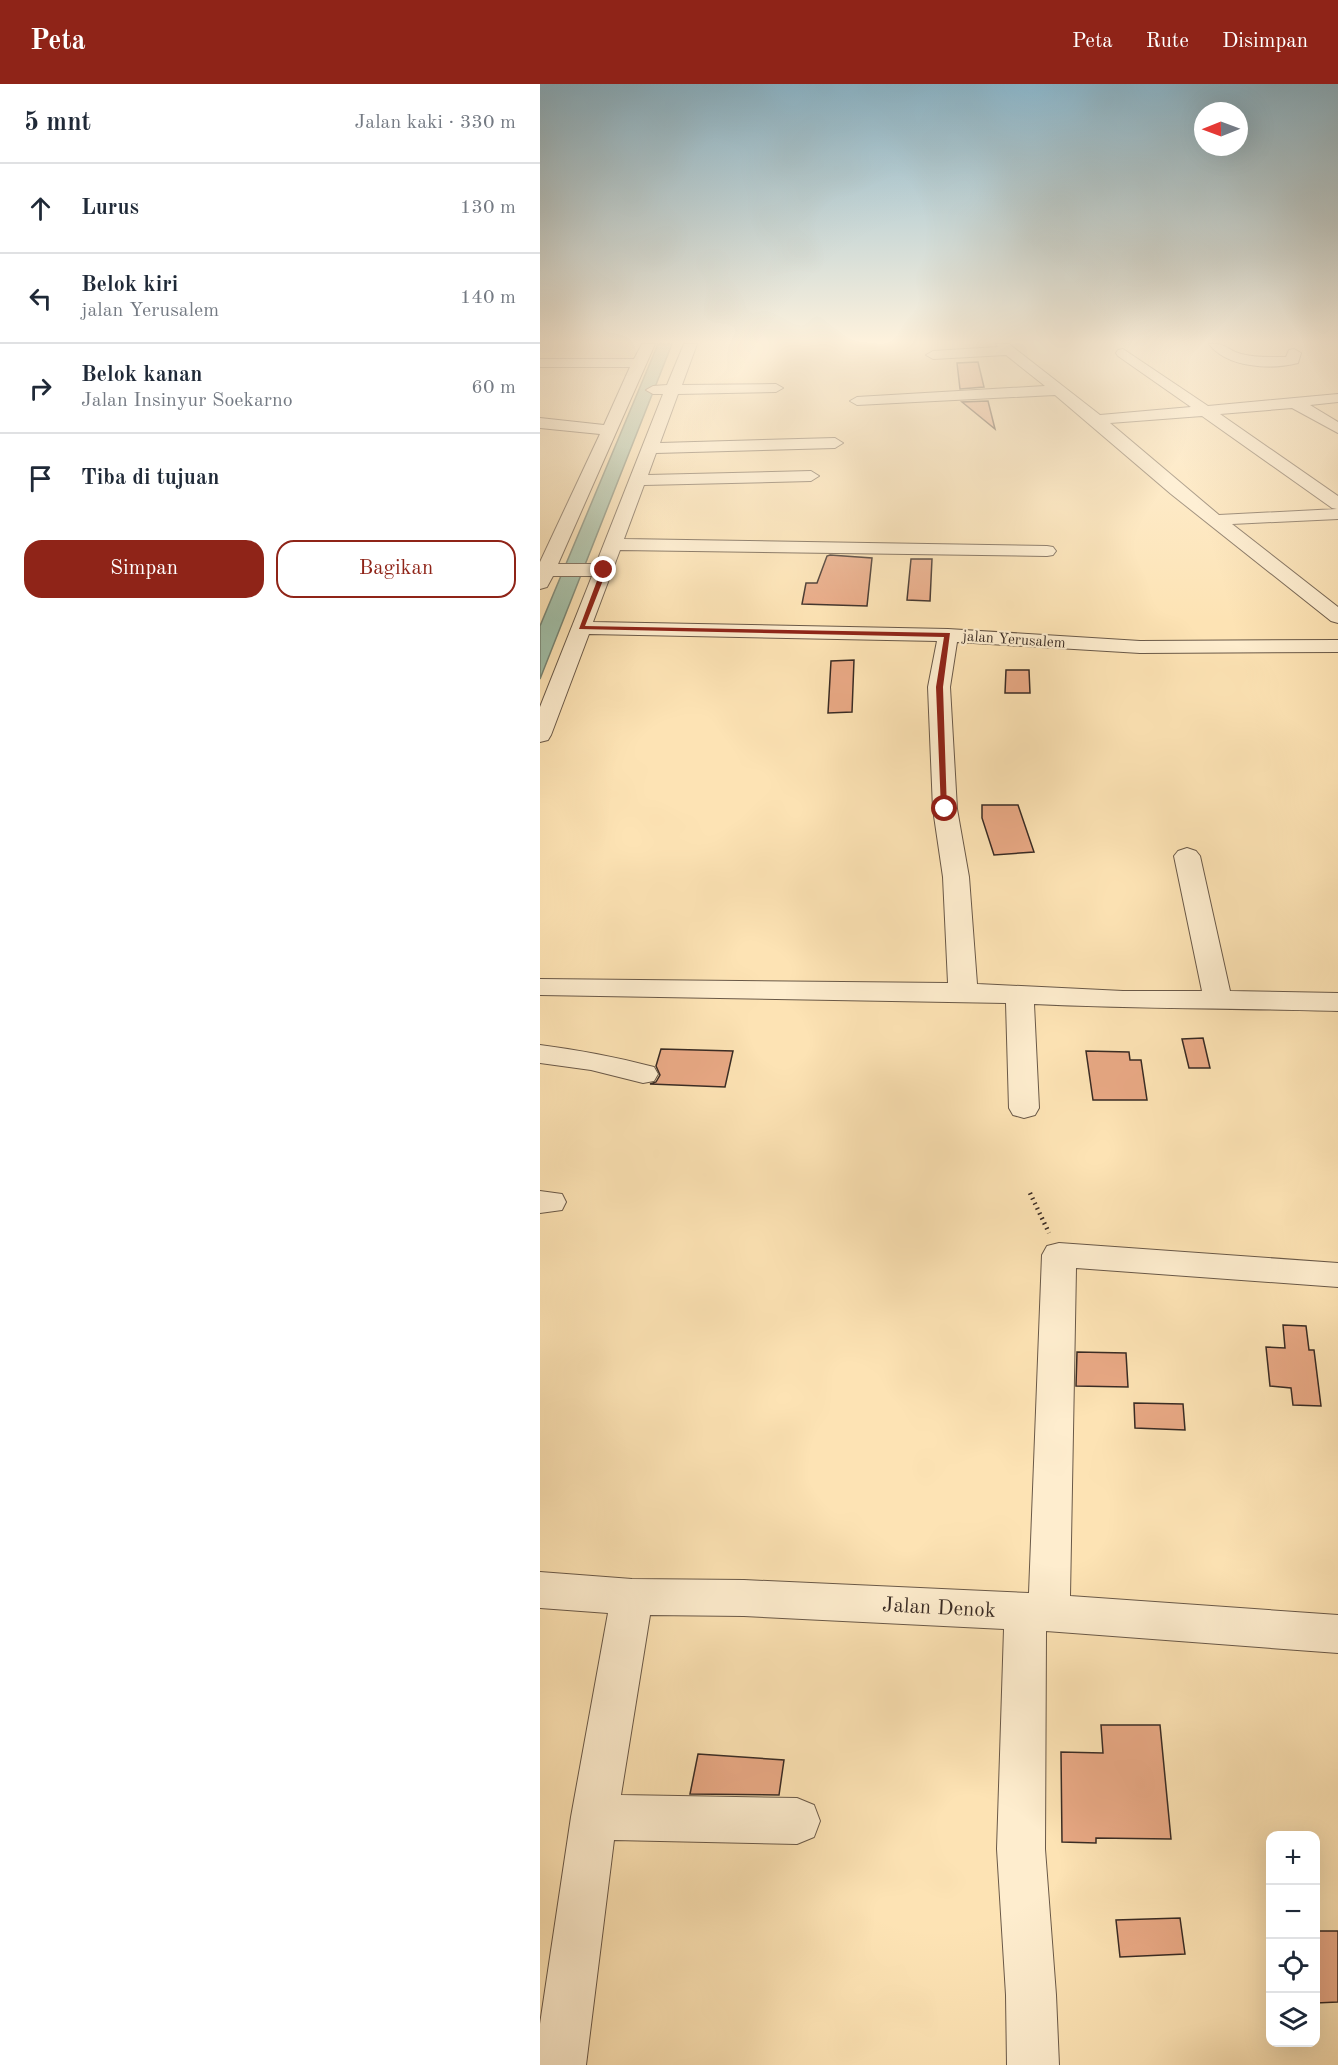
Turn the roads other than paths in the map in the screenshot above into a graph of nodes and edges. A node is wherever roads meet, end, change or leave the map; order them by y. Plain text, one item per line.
1 (607, 436) edge
2 (653, 436) edge
3 (1115, 436) edge
4 (1242, 436) edge
5 (835, 443) dead end
6 (650, 448) junction
7 (811, 476) dead end
8 (638, 480) junction
9 (1338, 504) edge
10 (1338, 514) edge
11 (1215, 520) junction
12 (613, 544) junction
13 (1047, 551) dead end
14 (604, 570) junction
15 (550, 574) edge
16 (1338, 617) edge
17 (581, 628) junction
18 (948, 635) junction
19 (1338, 646) edge
20 (540, 735) edge
21 (1187, 856) dead end
22 (540, 987) edge
23 (963, 992) junction
24 (1020, 996) junction
25 (1218, 999) junction
26 (1338, 1002) edge
27 (540, 1054) edge
28 (643, 1074) dead end
29 (1024, 1108) dead end
30 (1338, 1275) edge
31 (540, 1590) edge
32 (632, 1597) junction
33 (1037, 1612) junction
34 (1338, 1634) edge
35 (594, 1817) junction
36 (796, 1821) dead end
37 (560, 2065) edge
38 (1033, 2065) edge

1 - 15 street
2 - 6 street
3 - 11 street
4 - 9 street
5 - 6 street
6 - 8 street
7 - 8 street
8 - 12 street
10 - 11 street
11 - 16 street
12 - 13 street
12 - 14 street
14 - 15 street
14 - 17 street
17 - 18 street, jalan Yerusalem
17 - 20 street
18 - 19 street, jalan Yerusalem
18 - 23 street
21 - 25 street
22 - 23 street
23 - 24 street
24 - 25 street
24 - 29 street
25 - 26 street
27 - 28 street
30 - 33 street
31 - 32 street, Jalan Denok
32 - 33 street, Jalan Denok
32 - 35 street
33 - 34 street, Jalan Denok
33 - 38 street
35 - 36 street
35 - 37 street

